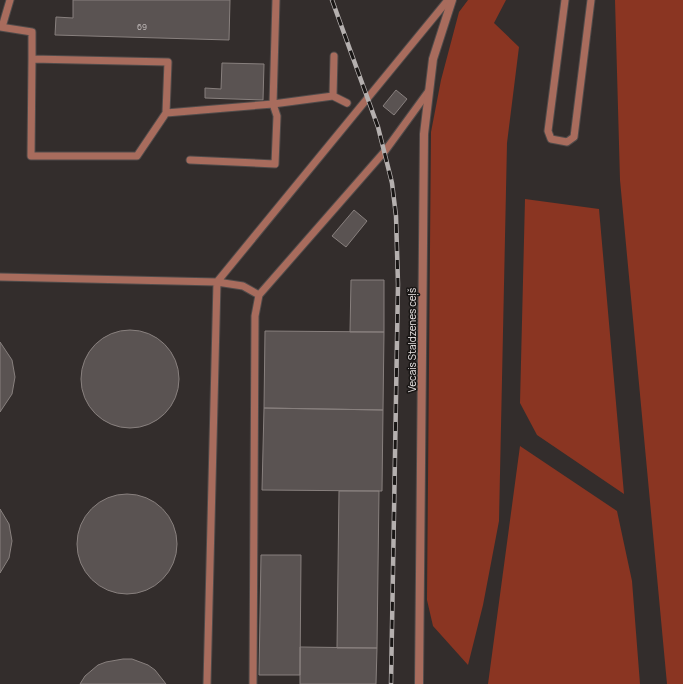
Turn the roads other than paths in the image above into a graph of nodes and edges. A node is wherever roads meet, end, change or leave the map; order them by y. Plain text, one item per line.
1 (10, 0) edge
2 (276, 0) edge
3 (448, 0) edge
4 (452, 0) edge
5 (565, 0) edge
6 (591, 0) edge
7 (1, 27) edge
8 (334, 56) dead end
9 (32, 58) junction
10 (428, 92) junction
11 (333, 96) junction
12 (347, 103) dead end
13 (273, 104) junction
14 (166, 113) junction
15 (190, 160) dead end
16 (0, 277) edge
17 (217, 282) junction
18 (260, 295) junction
19 (208, 684) edge
20 (252, 684) edge
21 (419, 684) edge

1 - 7 lane
2 - 13 lane
3 - 17 lane
4 - 10 street, Vecais Staldzenes ceļš
5 - 6 lane
7 - 9 lane
8 - 11 lane
9 - 14 lane
9 - 14 lane
10 - 18 lane
10 - 21 street, Vecais Staldzenes ceļš
11 - 12 lane
11 - 13 lane
13 - 14 lane
13 - 15 lane
16 - 17 lane
17 - 18 lane
17 - 19 lane
18 - 20 lane

